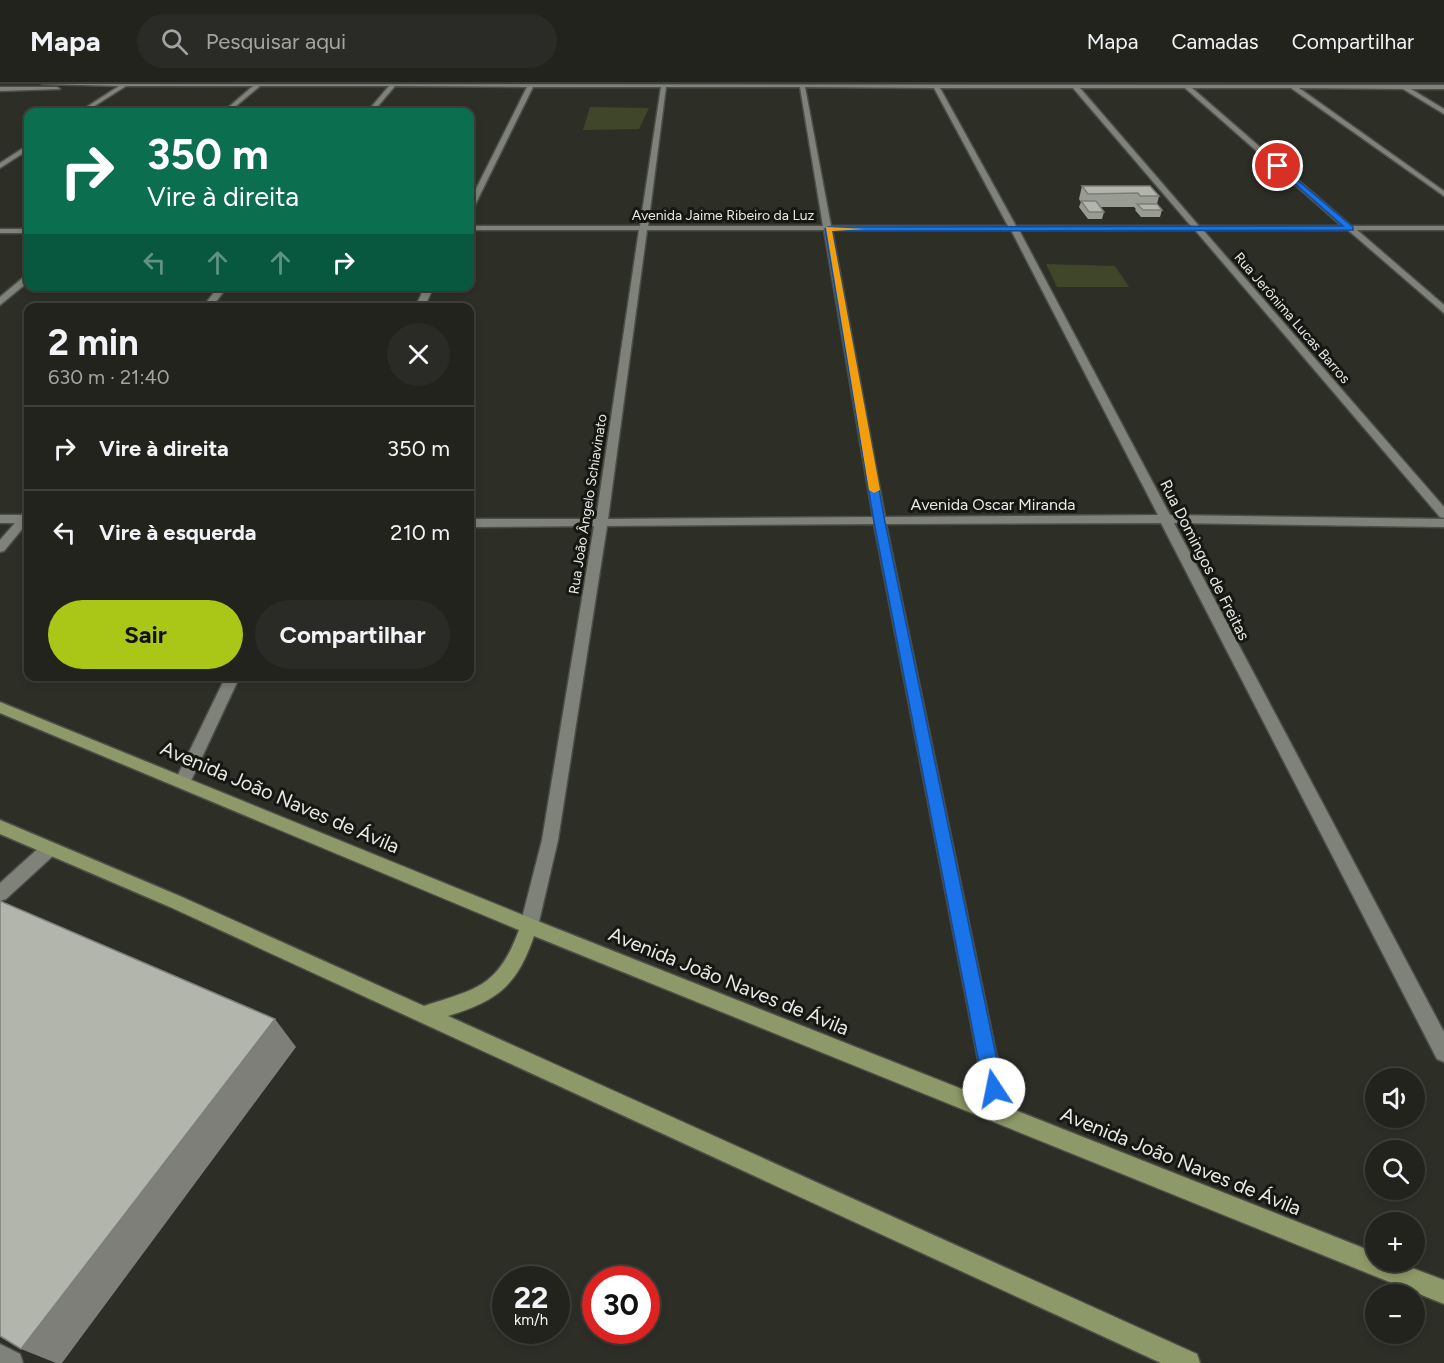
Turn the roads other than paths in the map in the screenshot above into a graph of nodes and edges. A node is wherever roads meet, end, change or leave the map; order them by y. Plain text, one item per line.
1 (45, 84) edge
2 (123, 86) edge
3 (258, 86) edge
4 (393, 86) edge
5 (530, 86) edge
6 (664, 86) edge
7 (1074, 86) edge
8 (1140, 86) edge
9 (1347, 86) edge
10 (803, 87) edge
11 (937, 87) edge
12 (1187, 87) junction
13 (1293, 87) junction
14 (1404, 87) junction
15 (1444, 87) edge
16 (1014, 88) edge
17 (0, 89) edge
18 (88, 108) edge
19 (231, 108) edge
20 (374, 108) edge
21 (1444, 112) edge
22 (24, 150) edge
23 (0, 166) edge
24 (1444, 194) edge
25 (474, 199) edge
26 (0, 222) edge
27 (24, 222) edge
28 (474, 228) edge
29 (1444, 228) edge
30 (643, 229) junction
31 (828, 229) junction
32 (1014, 229) junction
33 (1198, 229) junction
34 (1350, 229) junction
35 (0, 231) edge
36 (24, 231) edge
37 (24, 281) edge
38 (220, 291) edge
39 (0, 302) edge
40 (210, 303) edge
41 (1444, 310) edge
42 (1444, 514) edge
43 (24, 518) edge
44 (0, 519) edge
45 (1166, 519) junction
46 (24, 521) edge
47 (880, 522) junction
48 (474, 523) edge
49 (601, 523) junction
50 (1444, 523) edge
51 (0, 548) edge
52 (231, 681) edge
53 (0, 707) edge
54 (183, 781) junction
55 (0, 827) edge
56 (48, 850) junction
57 (0, 894) edge
58 (529, 926) junction
59 (425, 1014) junction
60 (1444, 1052) edge
61 (998, 1112) junction
62 (1444, 1292) edge
63 (0, 1356) edge
64 (11, 1363) edge
65 (1188, 1363) edge

1 - 2 street
2 - 3 street
2 - 17 street
2 - 18 street
3 - 4 street
3 - 19 street
4 - 5 street
4 - 20 street
5 - 6 street
5 - 25 street
6 - 10 street
6 - 30 street, Rua João Ângelo Schiavinato
7 - 8 street
7 - 16 street
7 - 33 street, Rua Jerônima Lucas Barros
8 - 12 street
9 - 13 street
9 - 14 street
10 - 11 street
10 - 31 street
11 - 16 street
11 - 32 street, Rua Domingos de Freitas
12 - 13 street
12 - 34 street
13 - 24 street
14 - 15 street
14 - 21 street
22 - 23 street
26 - 27 street
28 - 30 street, Avenida Jaime Ribeiro da Luz
29 - 34 street, Avenida Jaime Ribeiro da Luz
30 - 31 street, Avenida Jaime Ribeiro da Luz
30 - 49 street, Rua João Ângelo Schiavinato
31 - 32 street, Avenida Jaime Ribeiro da Luz
31 - 47 street
32 - 33 street, Avenida Jaime Ribeiro da Luz
32 - 45 street, Rua Domingos de Freitas
33 - 34 street, Avenida Jaime Ribeiro da Luz
33 - 42 street, Rua Jerônima Lucas Barros
34 - 41 street
35 - 36 street
37 - 39 street
38 - 40 street
43 - 44 street
45 - 47 street, Avenida Oscar Miranda
45 - 50 street, Avenida Oscar Miranda
45 - 60 street, Rua Domingos de Freitas
46 - 51 street
47 - 49 street, Avenida Oscar Miranda
47 - 61 street
48 - 49 street, Avenida Oscar Miranda
49 - 58 street, Rua João Ângelo Schiavinato
52 - 54 street
53 - 54 main road, Avenida João Naves de Ávila
54 - 58 main road, Avenida João Naves de Ávila
55 - 56 main road
56 - 57 street
56 - 59 main road
58 - 59 main road
58 - 61 main road, Avenida João Naves de Ávila
59 - 65 main road
61 - 62 main road, Avenida João Naves de Ávila
63 - 64 street

